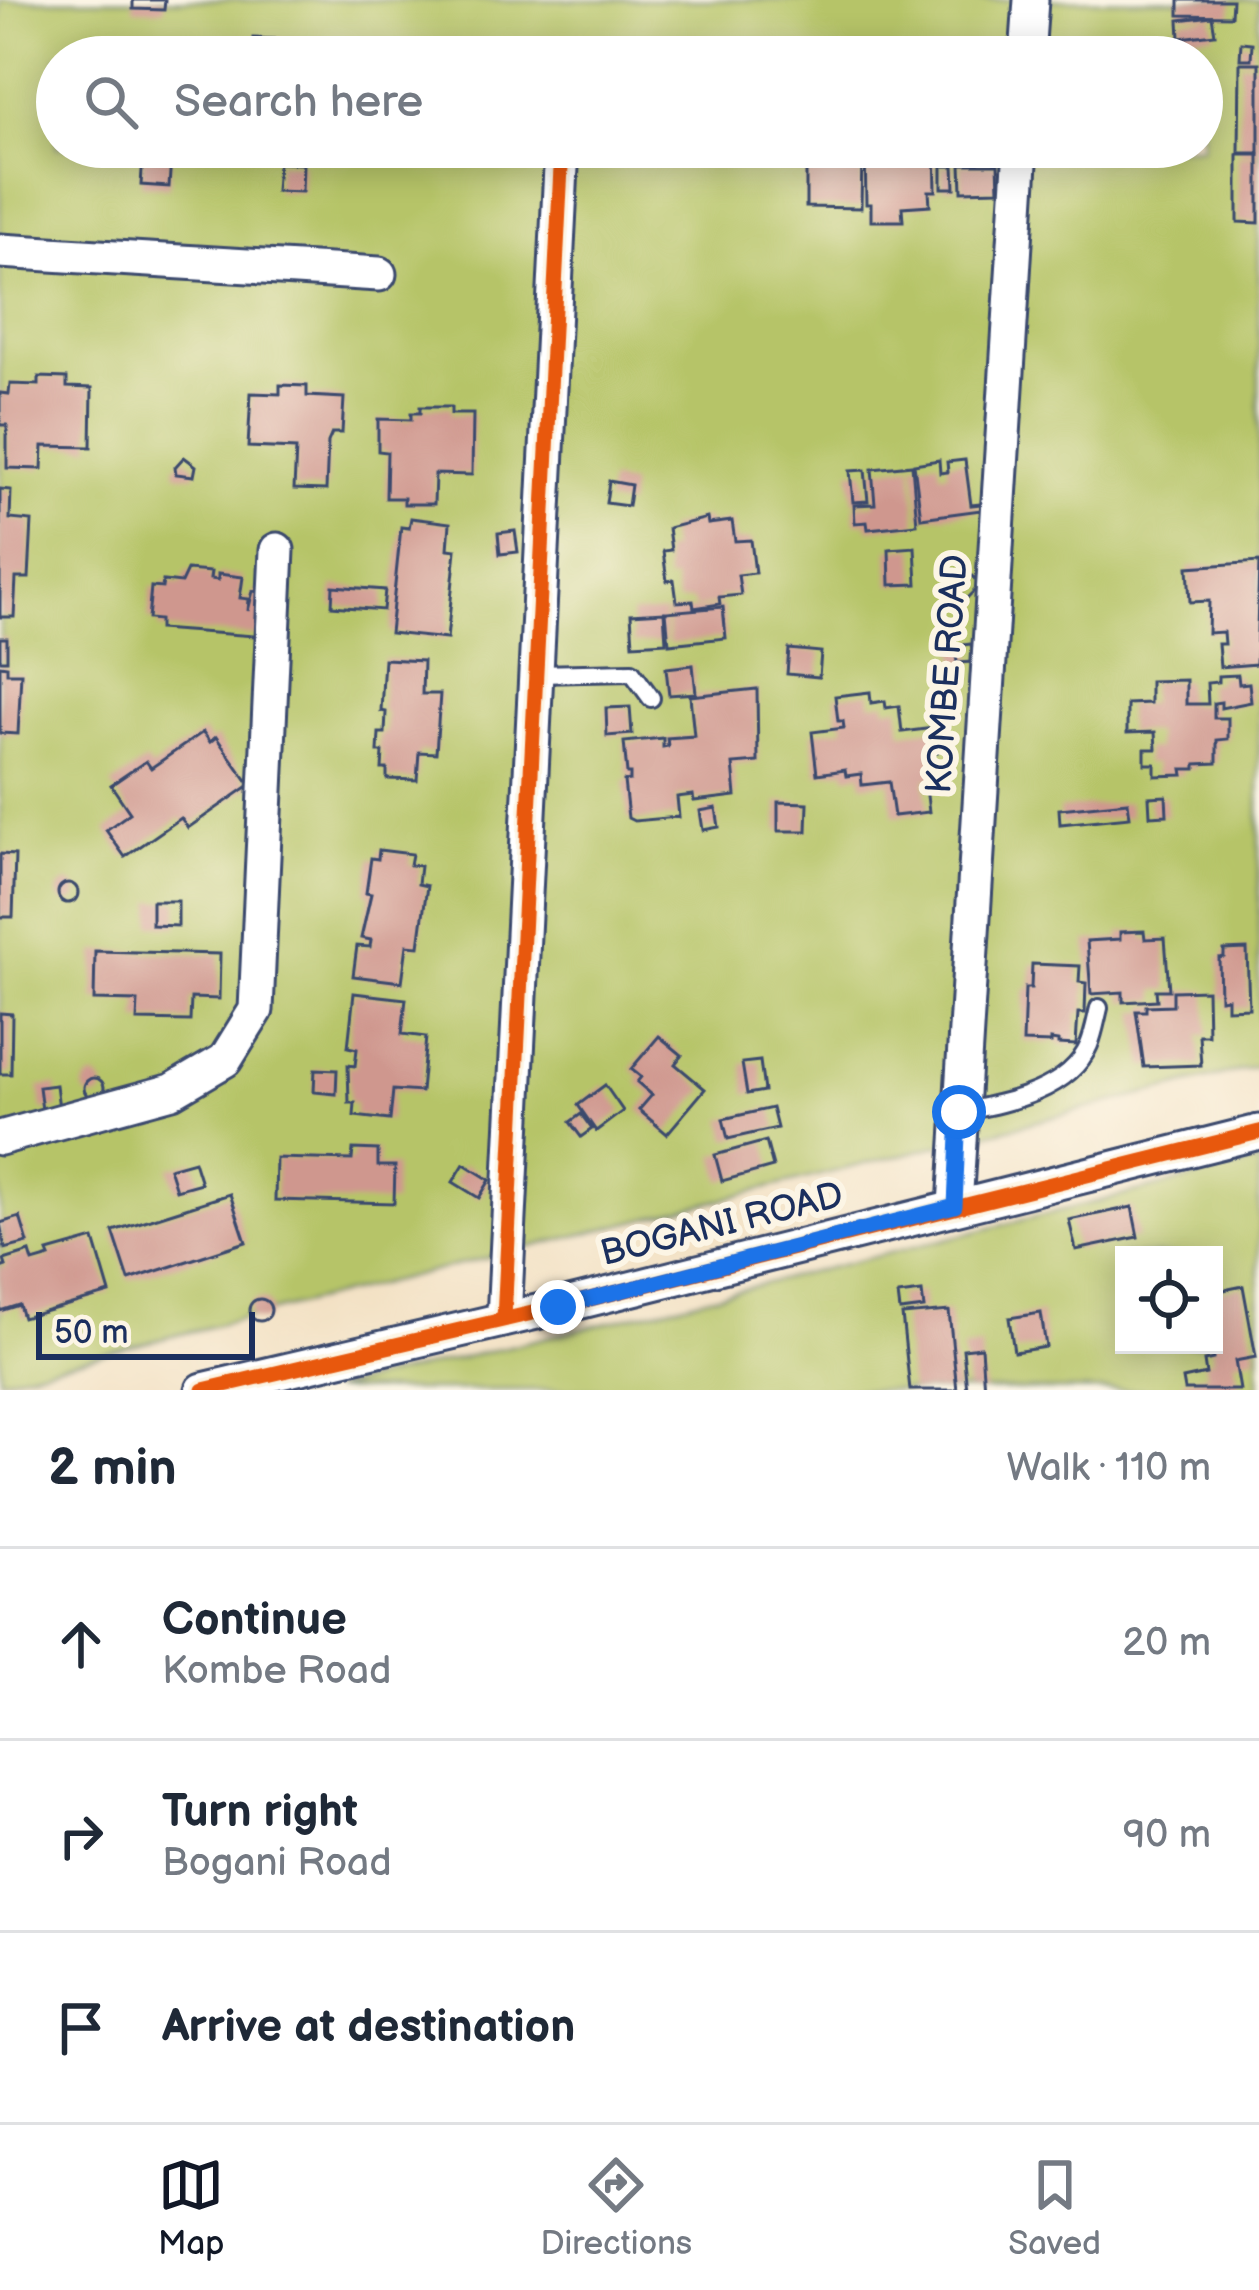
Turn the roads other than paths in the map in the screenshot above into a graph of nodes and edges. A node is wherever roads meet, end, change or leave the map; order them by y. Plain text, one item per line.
1 (1031, 0) edge
2 (1028, 36) edge
3 (561, 168) edge
4 (1020, 168) edge
5 (0, 251) edge
6 (379, 274) dead end
7 (277, 550) dead end
8 (536, 674) junction
9 (651, 698) dead end
10 (1099, 1008) dead end
11 (959, 1112) junction
12 (1259, 1132) edge
13 (0, 1138) edge
14 (955, 1206) junction
15 (504, 1318) junction
16 (203, 1390) edge

1 - 2 street
3 - 8 street
4 - 11 street, KOMBE ROAD
5 - 6 street
7 - 13 street
8 - 9 lane
8 - 15 street
10 - 11 lane
11 - 14 street, KOMBE ROAD
12 - 14 street, BOGANI ROAD
14 - 15 street, BOGANI ROAD
15 - 16 street, BOGANI ROAD

